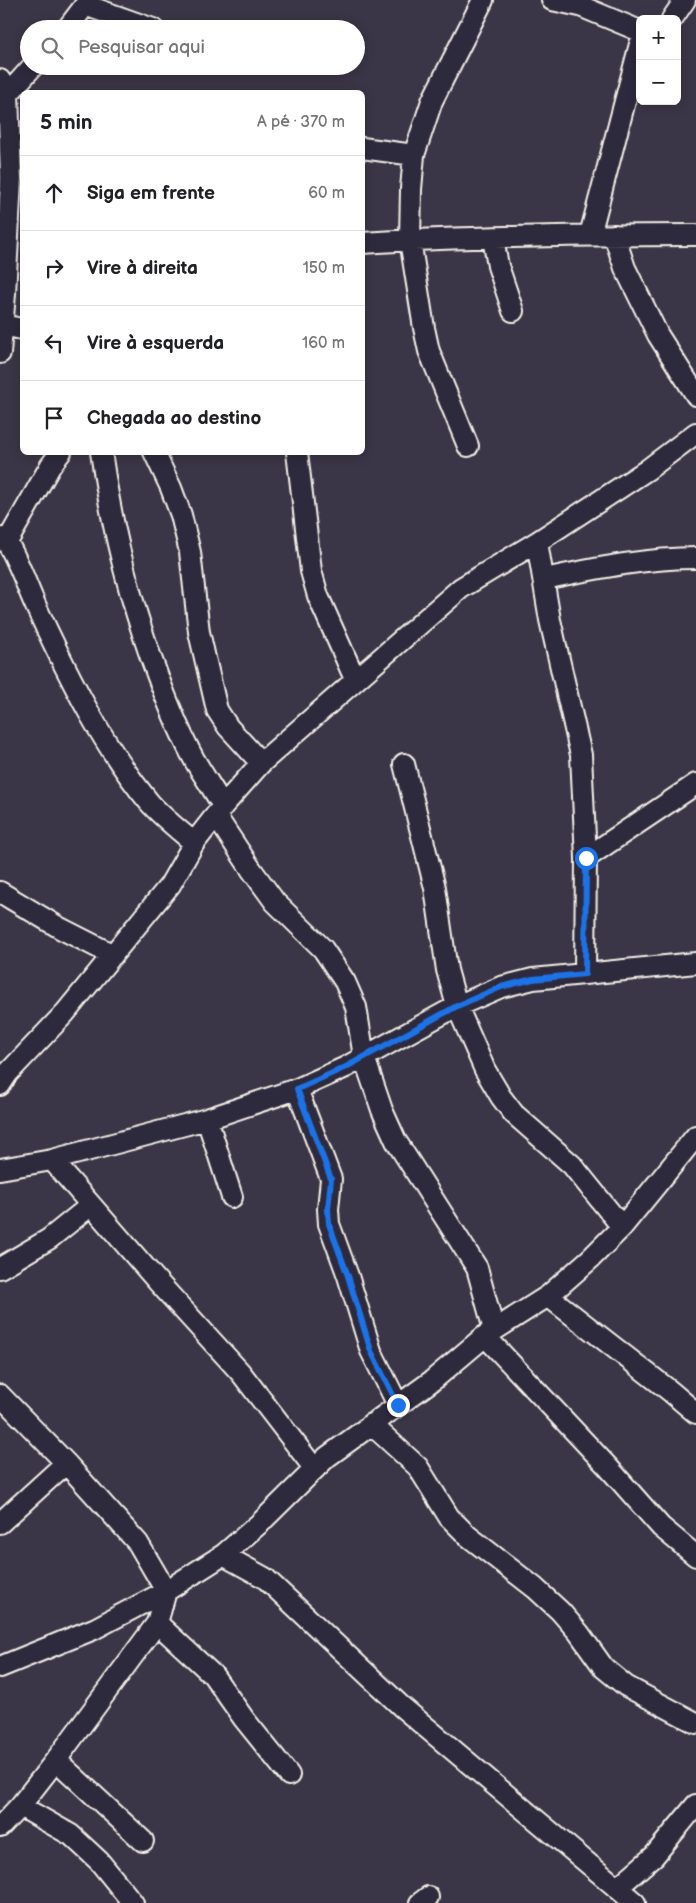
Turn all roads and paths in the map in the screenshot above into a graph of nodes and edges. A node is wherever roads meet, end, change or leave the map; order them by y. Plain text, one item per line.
1 (483, 0) edge
2 (552, 0) edge
3 (685, 0) edge
4 (87, 2) edge
5 (581, 3) edge
6 (675, 15) edge
7 (74, 20) edge
8 (131, 20) edge
9 (636, 29) edge
10 (636, 59) edge
11 (21, 75) edge
12 (4, 87) edge
13 (16, 136) edge
14 (365, 148) edge
15 (414, 155) junction
16 (6, 178) edge
17 (696, 234) edge
18 (614, 235) junction
19 (590, 236) junction
20 (493, 238) junction
21 (410, 240) junction
22 (365, 243) edge
23 (3, 294) edge
24 (513, 311) dead end
25 (20, 330) edge
26 (1, 341) edge
27 (696, 395) edge
28 (696, 433) edge
29 (468, 446) dead end
30 (59, 455) edge
31 (101, 455) edge
32 (155, 455) edge
33 (296, 455) edge
34 (4, 540) edge
35 (537, 542) junction
36 (696, 558) edge
37 (544, 579) junction
38 (355, 679) junction
39 (261, 763) junction
40 (404, 764) dead end
41 (696, 784) edge
42 (220, 811) junction
43 (194, 843) junction
44 (586, 858) junction
45 (0, 892) edge
46 (113, 954) junction
47 (696, 963) edge
48 (585, 974) junction
49 (457, 1006) junction
50 (364, 1057) junction
51 (3, 1072) edge
52 (297, 1089) junction
53 (207, 1119) junction
54 (696, 1136) edge
55 (52, 1160) junction
56 (0, 1169) edge
57 (232, 1196) dead end
58 (90, 1206) junction
59 (622, 1227) junction
60 (0, 1268) edge
61 (548, 1296) junction
62 (489, 1333) junction
63 (0, 1395) edge
64 (398, 1405) junction
65 (696, 1413) edge
66 (371, 1424) junction
67 (66, 1463) junction
68 (314, 1468) junction
69 (0, 1523) edge
70 (223, 1555) junction
71 (696, 1556) edge
72 (166, 1591) junction
73 (157, 1623) junction
74 (3, 1661) edge
75 (696, 1723) edge
76 (56, 1760) junction
77 (289, 1775) dead end
78 (696, 1805) edge
79 (20, 1806) junction
80 (0, 1827) edge
81 (143, 1841) dead end
82 (617, 1888) junction
83 (133, 1903) edge
84 (635, 1903) edge

1 - 15 street
2 - 5 street
3 - 6 street
4 - 7 street
4 - 8 street
5 - 9 street
10 - 19 street
11 - 12 street
12 - 13 street
13 - 16 street
14 - 15 street
15 - 21 street
16 - 23 street
17 - 18 street
18 - 19 street
18 - 27 street
19 - 20 street
20 - 21 street
20 - 24 street
21 - 22 street
21 - 29 street
23 - 26 street
25 - 26 street
28 - 35 street
30 - 34 street
31 - 42 street
32 - 39 street
33 - 38 street
34 - 43 street
35 - 37 street
35 - 38 street
36 - 37 street
37 - 44 street
38 - 39 street
39 - 42 street
40 - 49 street
41 - 44 street
42 - 43 street
42 - 50 street
43 - 46 street
44 - 48 street
45 - 46 street
46 - 51 street
47 - 48 street
48 - 49 street
49 - 50 street
49 - 59 street
50 - 52 street
50 - 62 street
52 - 53 street
52 - 64 street
53 - 55 street
53 - 57 street
54 - 59 street
55 - 56 street
55 - 58 street
58 - 60 street
58 - 68 street
59 - 61 street
61 - 62 street
61 - 65 street
62 - 64 street
62 - 71 street
63 - 67 street
64 - 66 street
66 - 68 street
66 - 75 street
67 - 69 street
67 - 72 street
68 - 70 street
70 - 72 street
70 - 82 street
72 - 73 street
72 - 74 street
73 - 76 street
73 - 77 street
76 - 79 street
76 - 81 street
78 - 82 street
79 - 80 street
79 - 83 street
82 - 84 street

